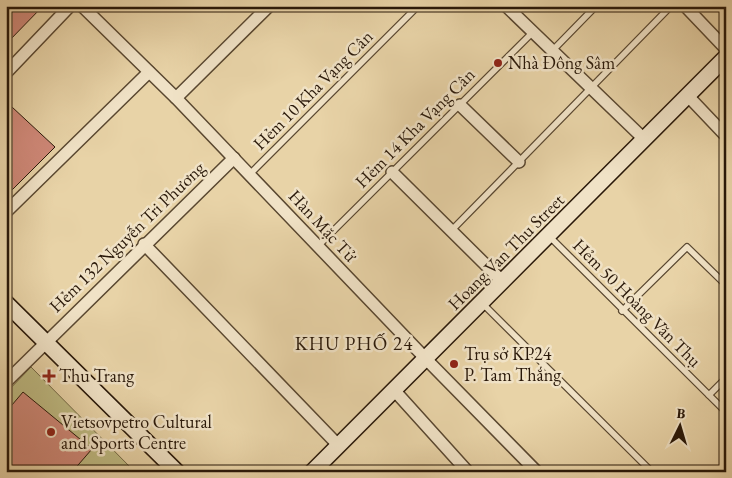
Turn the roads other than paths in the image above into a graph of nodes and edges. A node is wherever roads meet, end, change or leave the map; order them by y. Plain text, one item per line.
1 (70, 6) edge
2 (82, 6) edge
3 (269, 6) edge
4 (418, 6) edge
5 (506, 6) edge
6 (596, 6) edge
7 (671, 6) edge
8 (686, 6) edge
9 (534, 32) junction
10 (726, 49) edge
11 (553, 50) junction
12 (726, 57) edge
13 (149, 72) junction
14 (6, 73) edge
15 (593, 89) junction
16 (688, 96) junction
17 (176, 98) junction
18 (460, 105) junction
19 (726, 136) edge
20 (644, 139) junction
21 (234, 158) junction
22 (519, 162) junction
23 (392, 172) junction
24 (250, 174) junction
25 (6, 212) edge
26 (452, 231) junction
27 (549, 236) junction
28 (144, 244) junction
29 (317, 247) junction
30 (503, 282) junction
31 (726, 285) edge
32 (6, 303) edge
33 (482, 303) junction
34 (622, 311) dead end
35 (46, 342) junction
36 (426, 359) junction
37 (726, 378) edge
38 (6, 382) edge
39 (394, 390) junction
40 (709, 395) junction
41 (726, 412) edge
42 (340, 446) junction
43 (462, 470) edge
44 (177, 472) edge
45 (312, 472) edge
46 (537, 472) edge
47 (652, 472) edge

1 - 14 street
2 - 13 street, Hàn Mặc Tử
3 - 17 street
4 - 24 lane, Hẻm 10 Kha Vạng Cân
5 - 9 street
6 - 11 lane
7 - 15 lane
8 - 10 street
9 - 11 street
9 - 18 lane, Hẻm 14 Kha Vạng Cân
11 - 15 street
12 - 16 street, Hoang Van Thu Street
13 - 17 street, Hàn Mặc Tử
13 - 25 street
15 - 20 street
15 - 22 lane
16 - 19 street
16 - 20 street, Hoang Van Thu Street
17 - 21 street, Hàn Mặc Tử
18 - 22 street
18 - 23 lane, Hẻm 14 Kha Vạng Cân
20 - 27 street, Hoang Van Thu Street
21 - 24 street, Hàn Mặc Tử
21 - 28 street, Hẻm 132 Nguyễn Tri Phương
22 - 26 lane
23 - 26 street
23 - 29 lane, Hẻm 14 Kha Vạng Cân
24 - 29 street, Hàn Mặc Tử
26 - 30 street
27 - 30 street, Hoang Van Thu Street
27 - 40 lane, Hẻm 50 Hoàng Văn Thụ
28 - 35 street, Hẻm 132 Nguyễn Tri Phương
28 - 42 street
29 - 36 street, Hàn Mặc Tử
30 - 33 street, Hoang Van Thu Street
31 - 34 lane
32 - 35 street
33 - 36 street, Hoang Van Thu Street
33 - 47 lane
35 - 38 street, Hẻm 132 Nguyễn Tri Phương
35 - 44 street
36 - 39 street, Hoang Van Thu Street
36 - 46 street, Hàn Mặc Tử
37 - 40 lane
39 - 42 street, Hoang Van Thu Street
39 - 43 street
40 - 41 lane, Hẻm 50 Hoàng Văn Thụ
42 - 45 street, Hoang Van Thu Street

